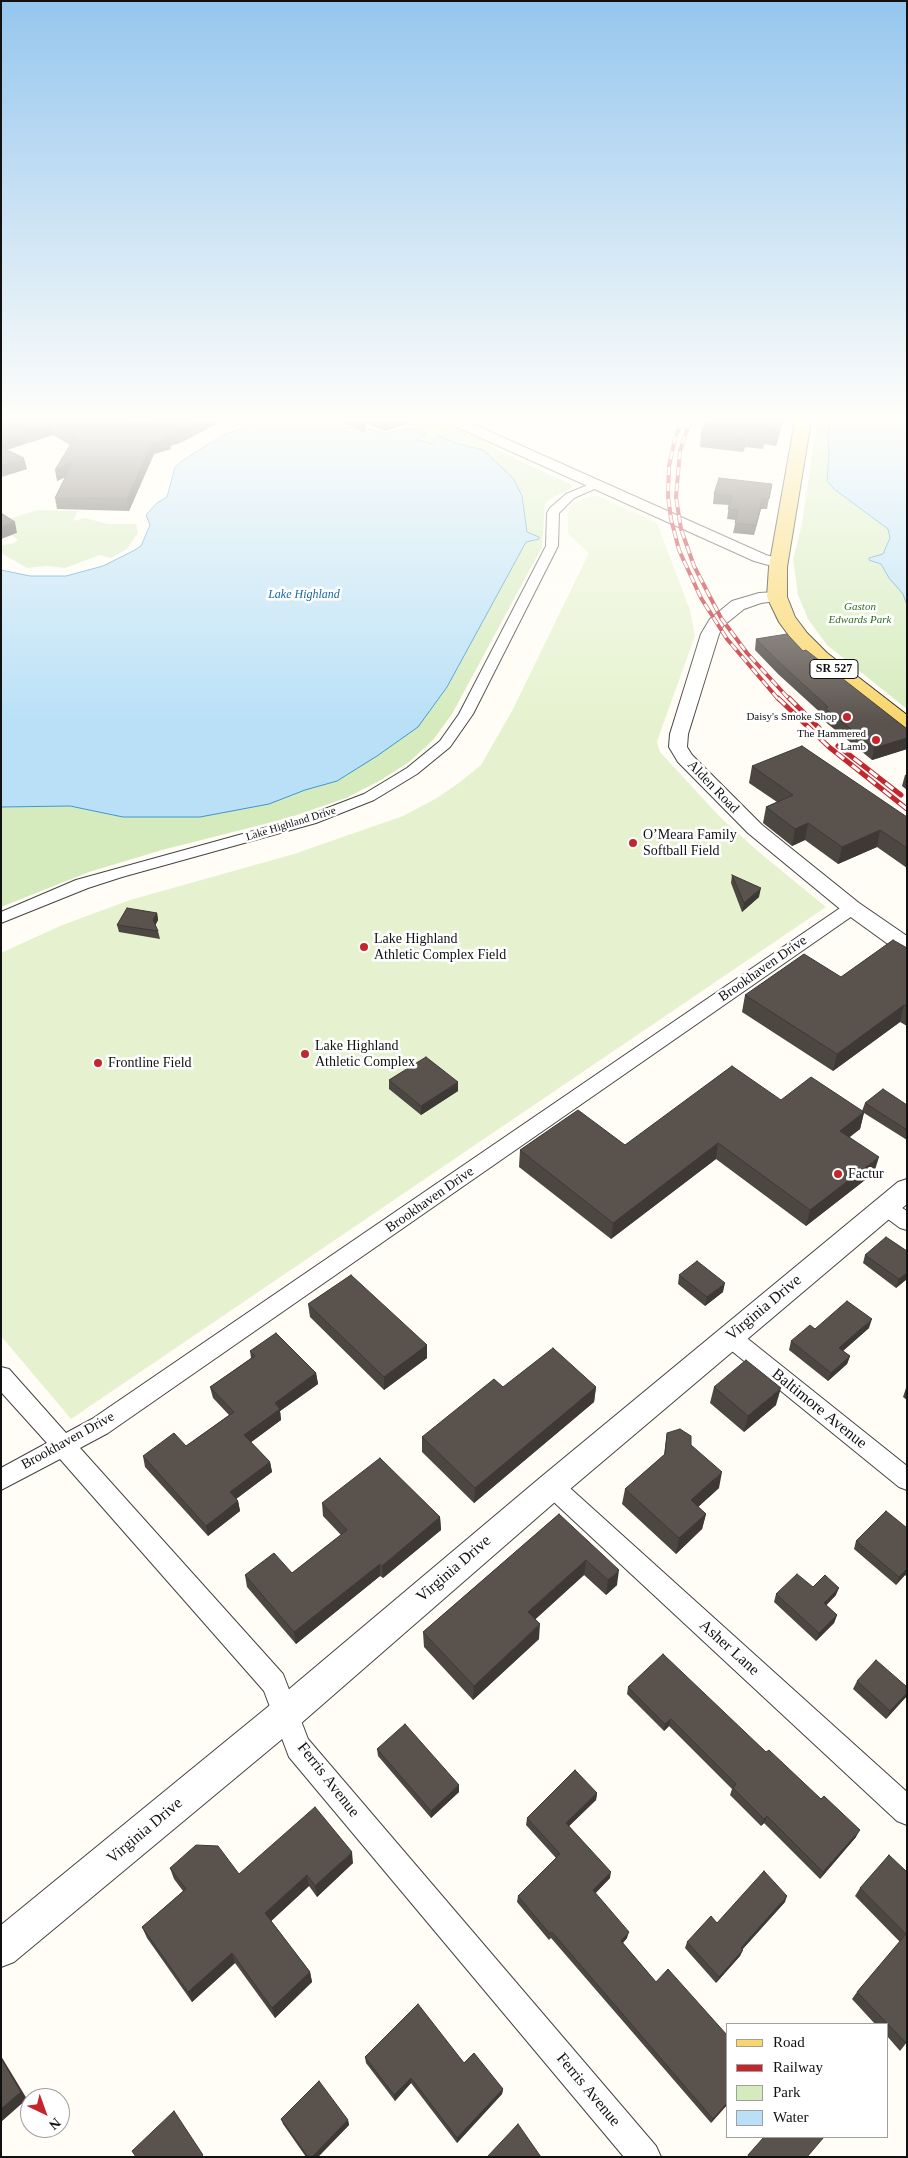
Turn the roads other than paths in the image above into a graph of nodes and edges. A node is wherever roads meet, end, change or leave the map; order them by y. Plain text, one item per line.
1 (554, 522) edge
2 (678, 522) edge
3 (785, 522) edge
4 (778, 563) junction
5 (777, 597) junction
6 (907, 726) edge
7 (852, 908) junction
8 (1, 918) edge
9 (907, 947) edge
10 (899, 1206) edge
11 (730, 1337) junction
12 (1, 1376) edge
13 (62, 1446) junction
14 (1, 1480) edge
15 (907, 1480) edge
16 (552, 1486) junction
17 (286, 1713) junction
18 (907, 1811) edge
19 (1, 1949) edge
20 (645, 2157) edge

1 - 8 street, Lake Highland Drive
2 - 4 street
3 - 4 main road, SR 527
4 - 5 main road, SR 527
5 - 6 main road, SR 527
5 - 7 street, Alden Road
7 - 9 street, Alden Road
7 - 13 street, Brookhaven Drive
10 - 11 street, Virginia Drive
11 - 15 street, Baltimore Avenue
11 - 16 street, Virginia Drive
12 - 13 street, Ferris Avenue
13 - 14 street, Brookhaven Drive
13 - 17 street, Ferris Avenue
16 - 17 street, Virginia Drive
16 - 18 street, Asher Lane
17 - 19 street, Virginia Drive
17 - 20 street, Ferris Avenue

